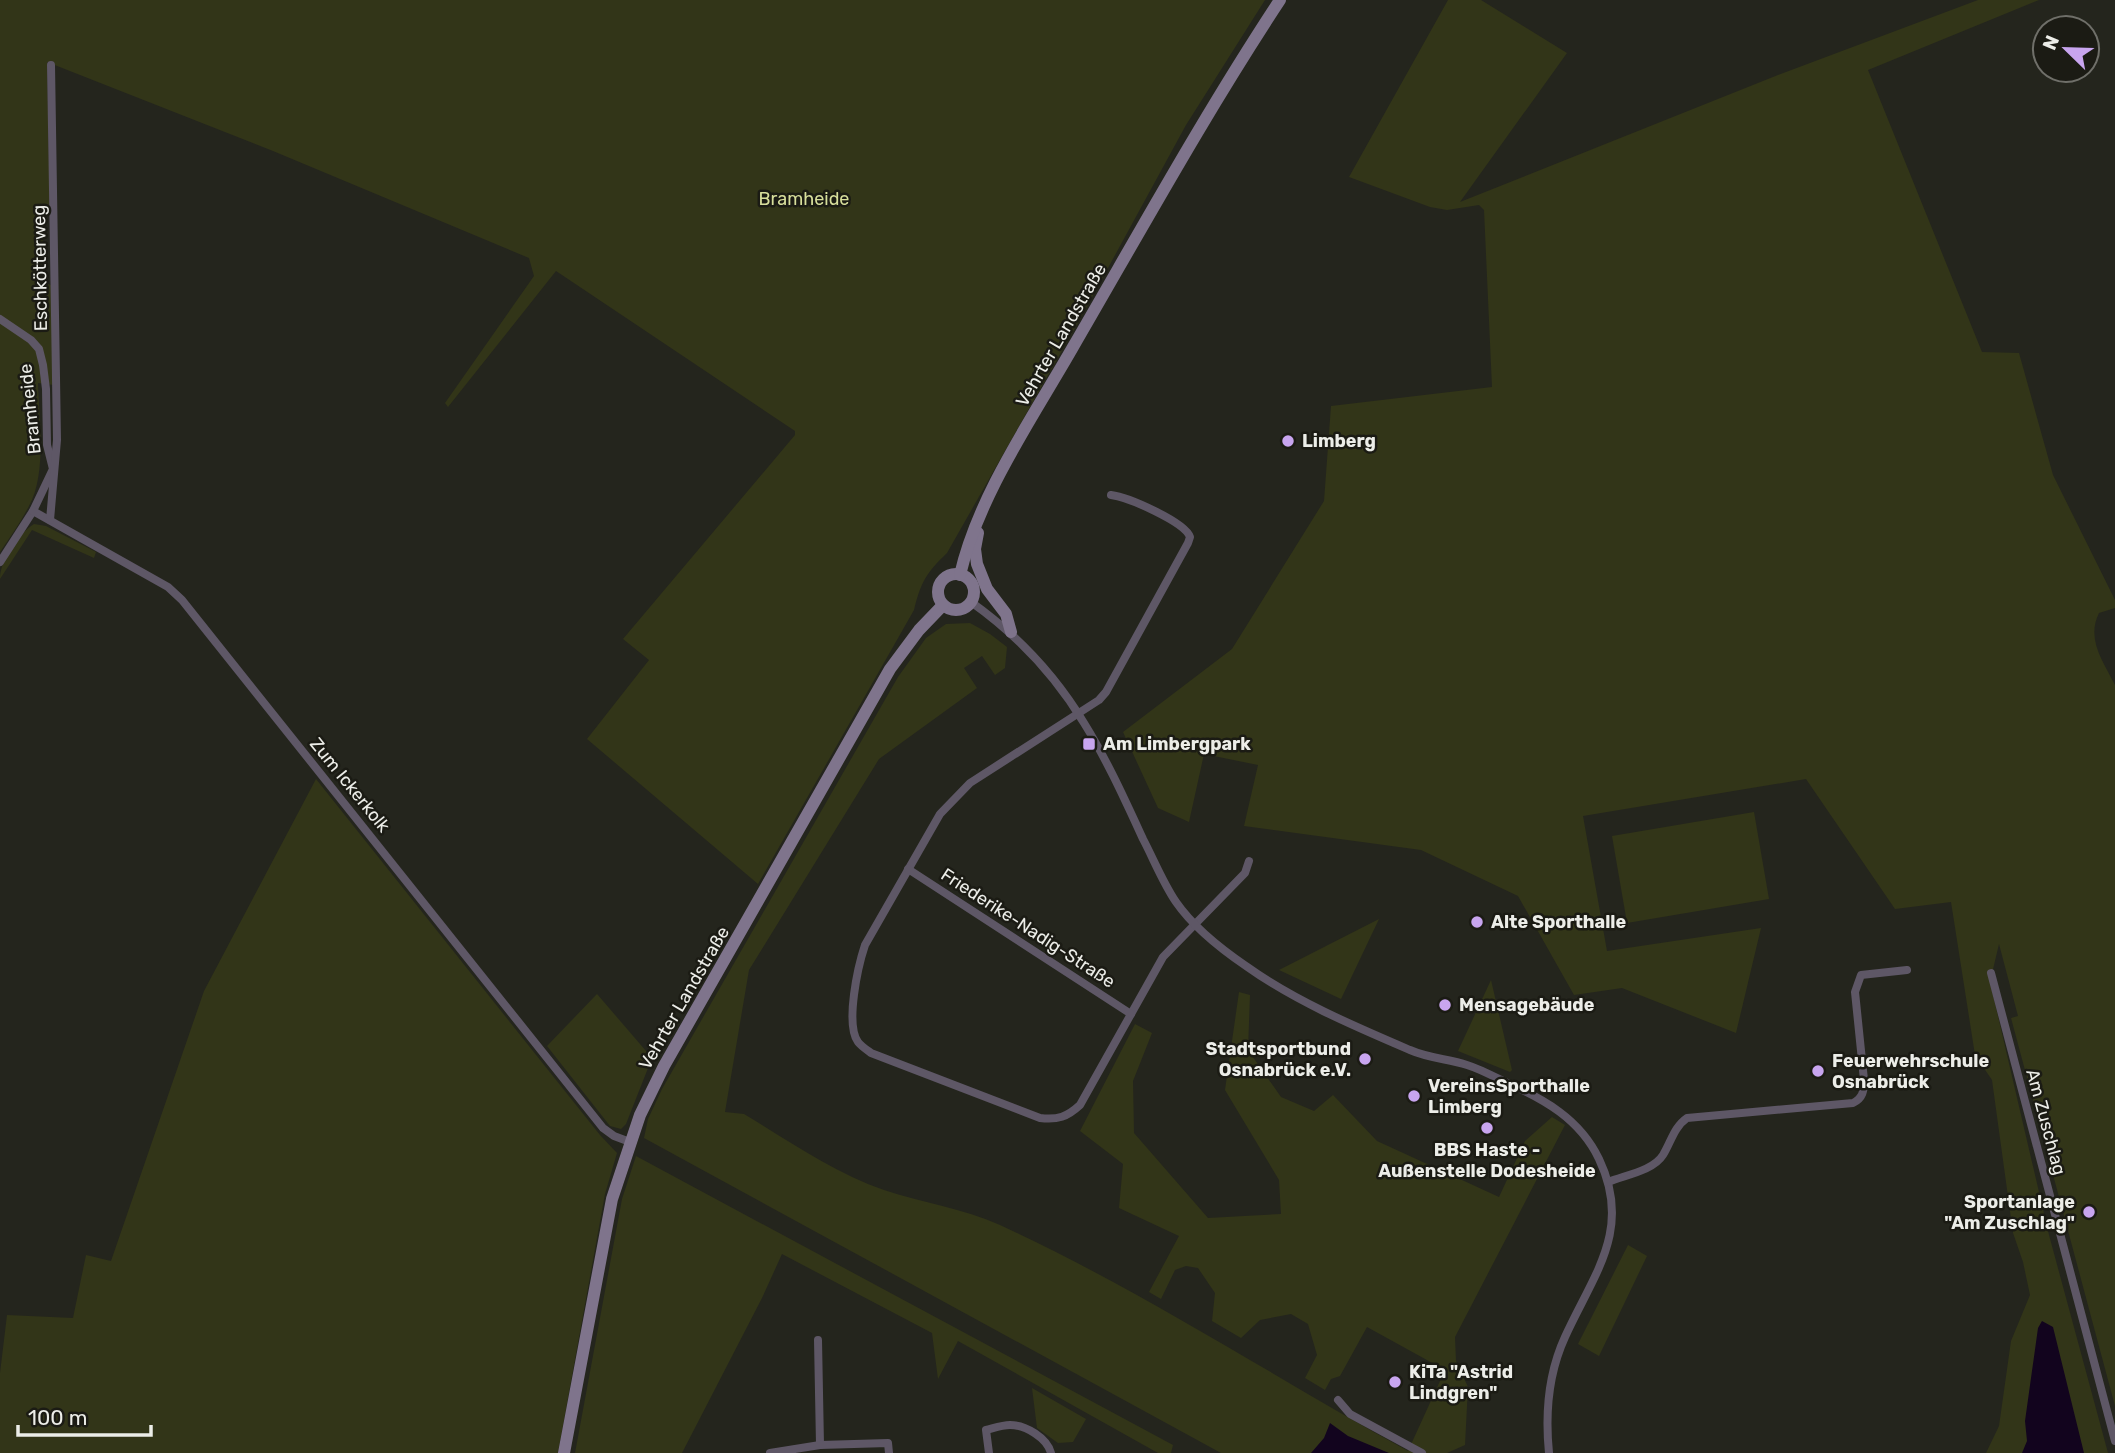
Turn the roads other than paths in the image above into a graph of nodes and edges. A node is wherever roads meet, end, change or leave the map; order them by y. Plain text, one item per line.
1 (1280, 0) edge
2 (51, 65) dead end
3 (0, 318) edge
4 (53, 469) junction
5 (1111, 495) dead end
6 (33, 511) junction
7 (50, 520) junction
8 (977, 522) junction
9 (0, 562) edge
10 (960, 575) junction
11 (971, 602) junction
12 (943, 605) junction
13 (1011, 632) junction
14 (1079, 714) junction
15 (1249, 861) dead end
16 (908, 869) junction
17 (1195, 924) junction
18 (1907, 970) dead end
19 (1991, 973) dead end
20 (1131, 1014) junction
21 (630, 1142) junction
22 (1608, 1182) junction
23 (818, 1340) dead end
24 (1338, 1400) dead end
25 (2115, 1441) edge
26 (820, 1445) junction
27 (565, 1453) edge
28 (770, 1453) edge
29 (889, 1453) edge
30 (989, 1453) edge
31 (1051, 1453) edge
32 (1422, 1453) edge
33 (1549, 1453) edge

1 - 8 main road, Vehrter Landstraße
2 - 4 street, Eschkötterweg
3 - 4 street, Bramheide
4 - 6 street, Bramheide
4 - 7 street
5 - 14 street
6 - 7 street, Zum Ickerkolk
6 - 9 street, Bramheide
7 - 21 street, Zum Ickerkolk
8 - 10 main road, Vehrter Landstraße
8 - 13 main road
10 - 11 main road
10 - 12 main road
11 - 12 main road
11 - 13 street
12 - 21 main road, Vehrter Landstraße
13 - 14 street
14 - 16 street
14 - 17 street
15 - 17 street
16 - 20 street, Friederike-Nadig-Straße
16 - 20 street
17 - 20 street
17 - 22 street
18 - 22 street
19 - 25 street, Am Zuschlag
21 - 27 main road, Vehrter Landstraße
22 - 33 street
23 - 26 street
24 - 32 street
26 - 28 street
26 - 29 street
30 - 31 street

